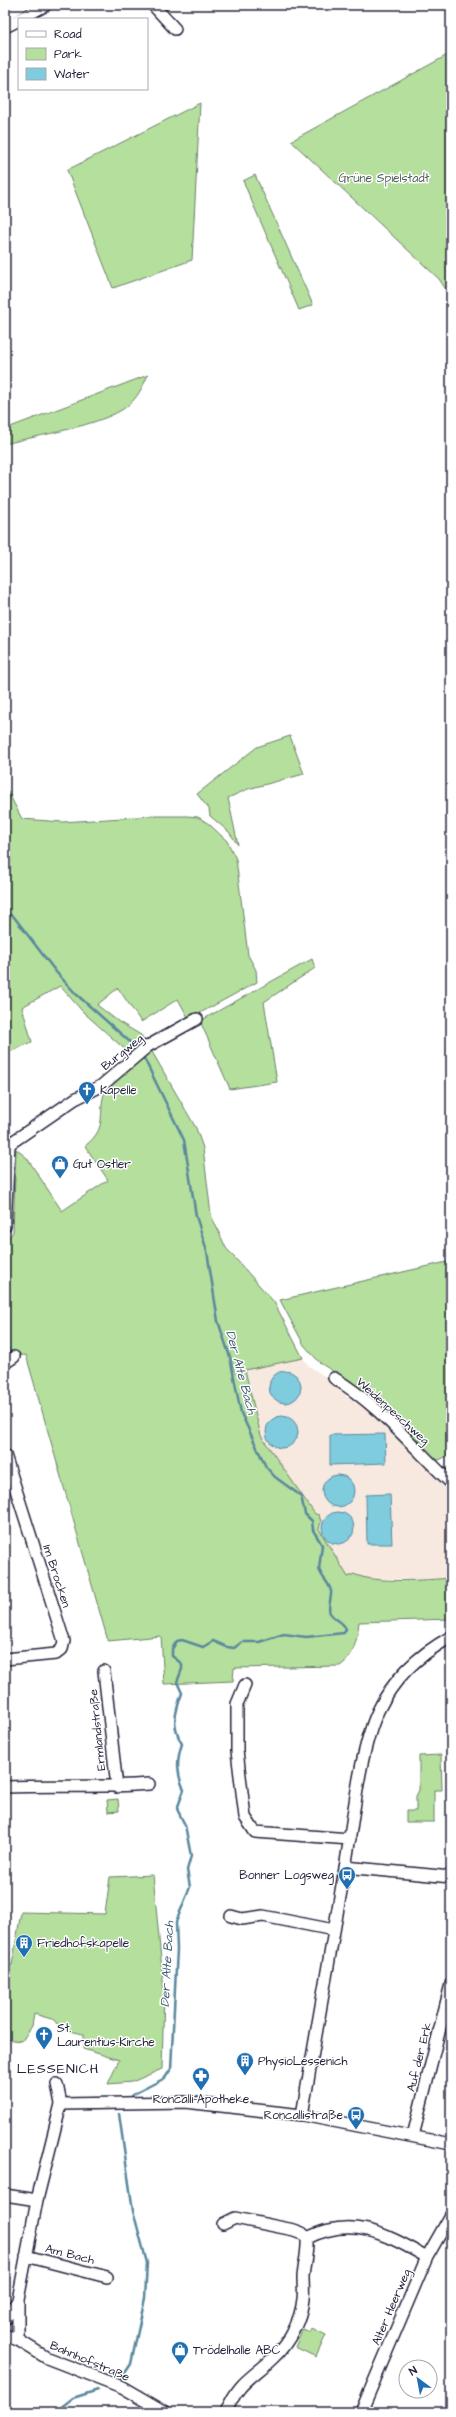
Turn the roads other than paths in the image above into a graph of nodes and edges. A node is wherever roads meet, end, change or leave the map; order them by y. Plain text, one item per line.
1 (22, 5) edge
2 (46, 5) edge
3 (153, 5) edge
4 (5, 15) edge
5 (22, 18) edge
6 (18, 20) edge
7 (5, 27) edge
8 (175, 29) dead end
9 (197, 1019) dead end
10 (7, 1146) edge
11 (5, 1226) edge
12 (334, 1378) dead end
13 (5, 1455) edge
14 (451, 1483) edge
15 (451, 1637) edge
16 (5, 1659) edge
17 (104, 1671) dead end
18 (245, 1685) dead end
19 (149, 1784) dead end
20 (5, 1787) edge
21 (117, 1787) junction
22 (350, 1839) junction
23 (345, 1867) junction
24 (451, 1877) edge
25 (231, 1916) dead end
26 (334, 1930) junction
27 (451, 1984) edge
28 (57, 2084) dead end
29 (61, 2104) junction
30 (302, 2115) junction
31 (413, 2136) junction
32 (451, 2144) edge
33 (5, 2195) edge
34 (37, 2200) junction
35 (451, 2215) edge
36 (223, 2224) dead end
37 (307, 2238) junction
38 (26, 2256) junction
39 (427, 2258) junction
40 (107, 2277) dead end
41 (18, 2300) junction
42 (5, 2319) edge
43 (5, 2335) edge
44 (18, 2340) junction
45 (165, 2412) edge
46 (226, 2412) edge
47 (361, 2412) edge

1 - 4 street
2 - 5 street
3 - 8 street
6 - 7 street
9 - 10 street, Burgweg
10 - 11 street
12 - 14 street, Weidenpeschweg
13 - 16 street, Im Brocken
15 - 22 street
17 - 21 street, Ermlandstraße
18 - 22 street
19 - 21 street, Ermlandstraße
20 - 21 street, Ermlandstraße
22 - 23 street
23 - 24 street
23 - 26 street
25 - 26 street
26 - 30 street
27 - 31 street, Auf der Erk
28 - 29 street
29 - 30 street
29 - 34 street
30 - 31 street
31 - 32 street
33 - 34 street
34 - 38 street
35 - 39 street, Alter Heerweg
36 - 37 street
37 - 39 street
37 - 46 street
38 - 40 street, Am Bach
38 - 41 street
39 - 47 street, Alter Heerweg
41 - 42 street
41 - 44 street
43 - 44 street, Bahnhofstraße
44 - 45 street, Bahnhofstraße

